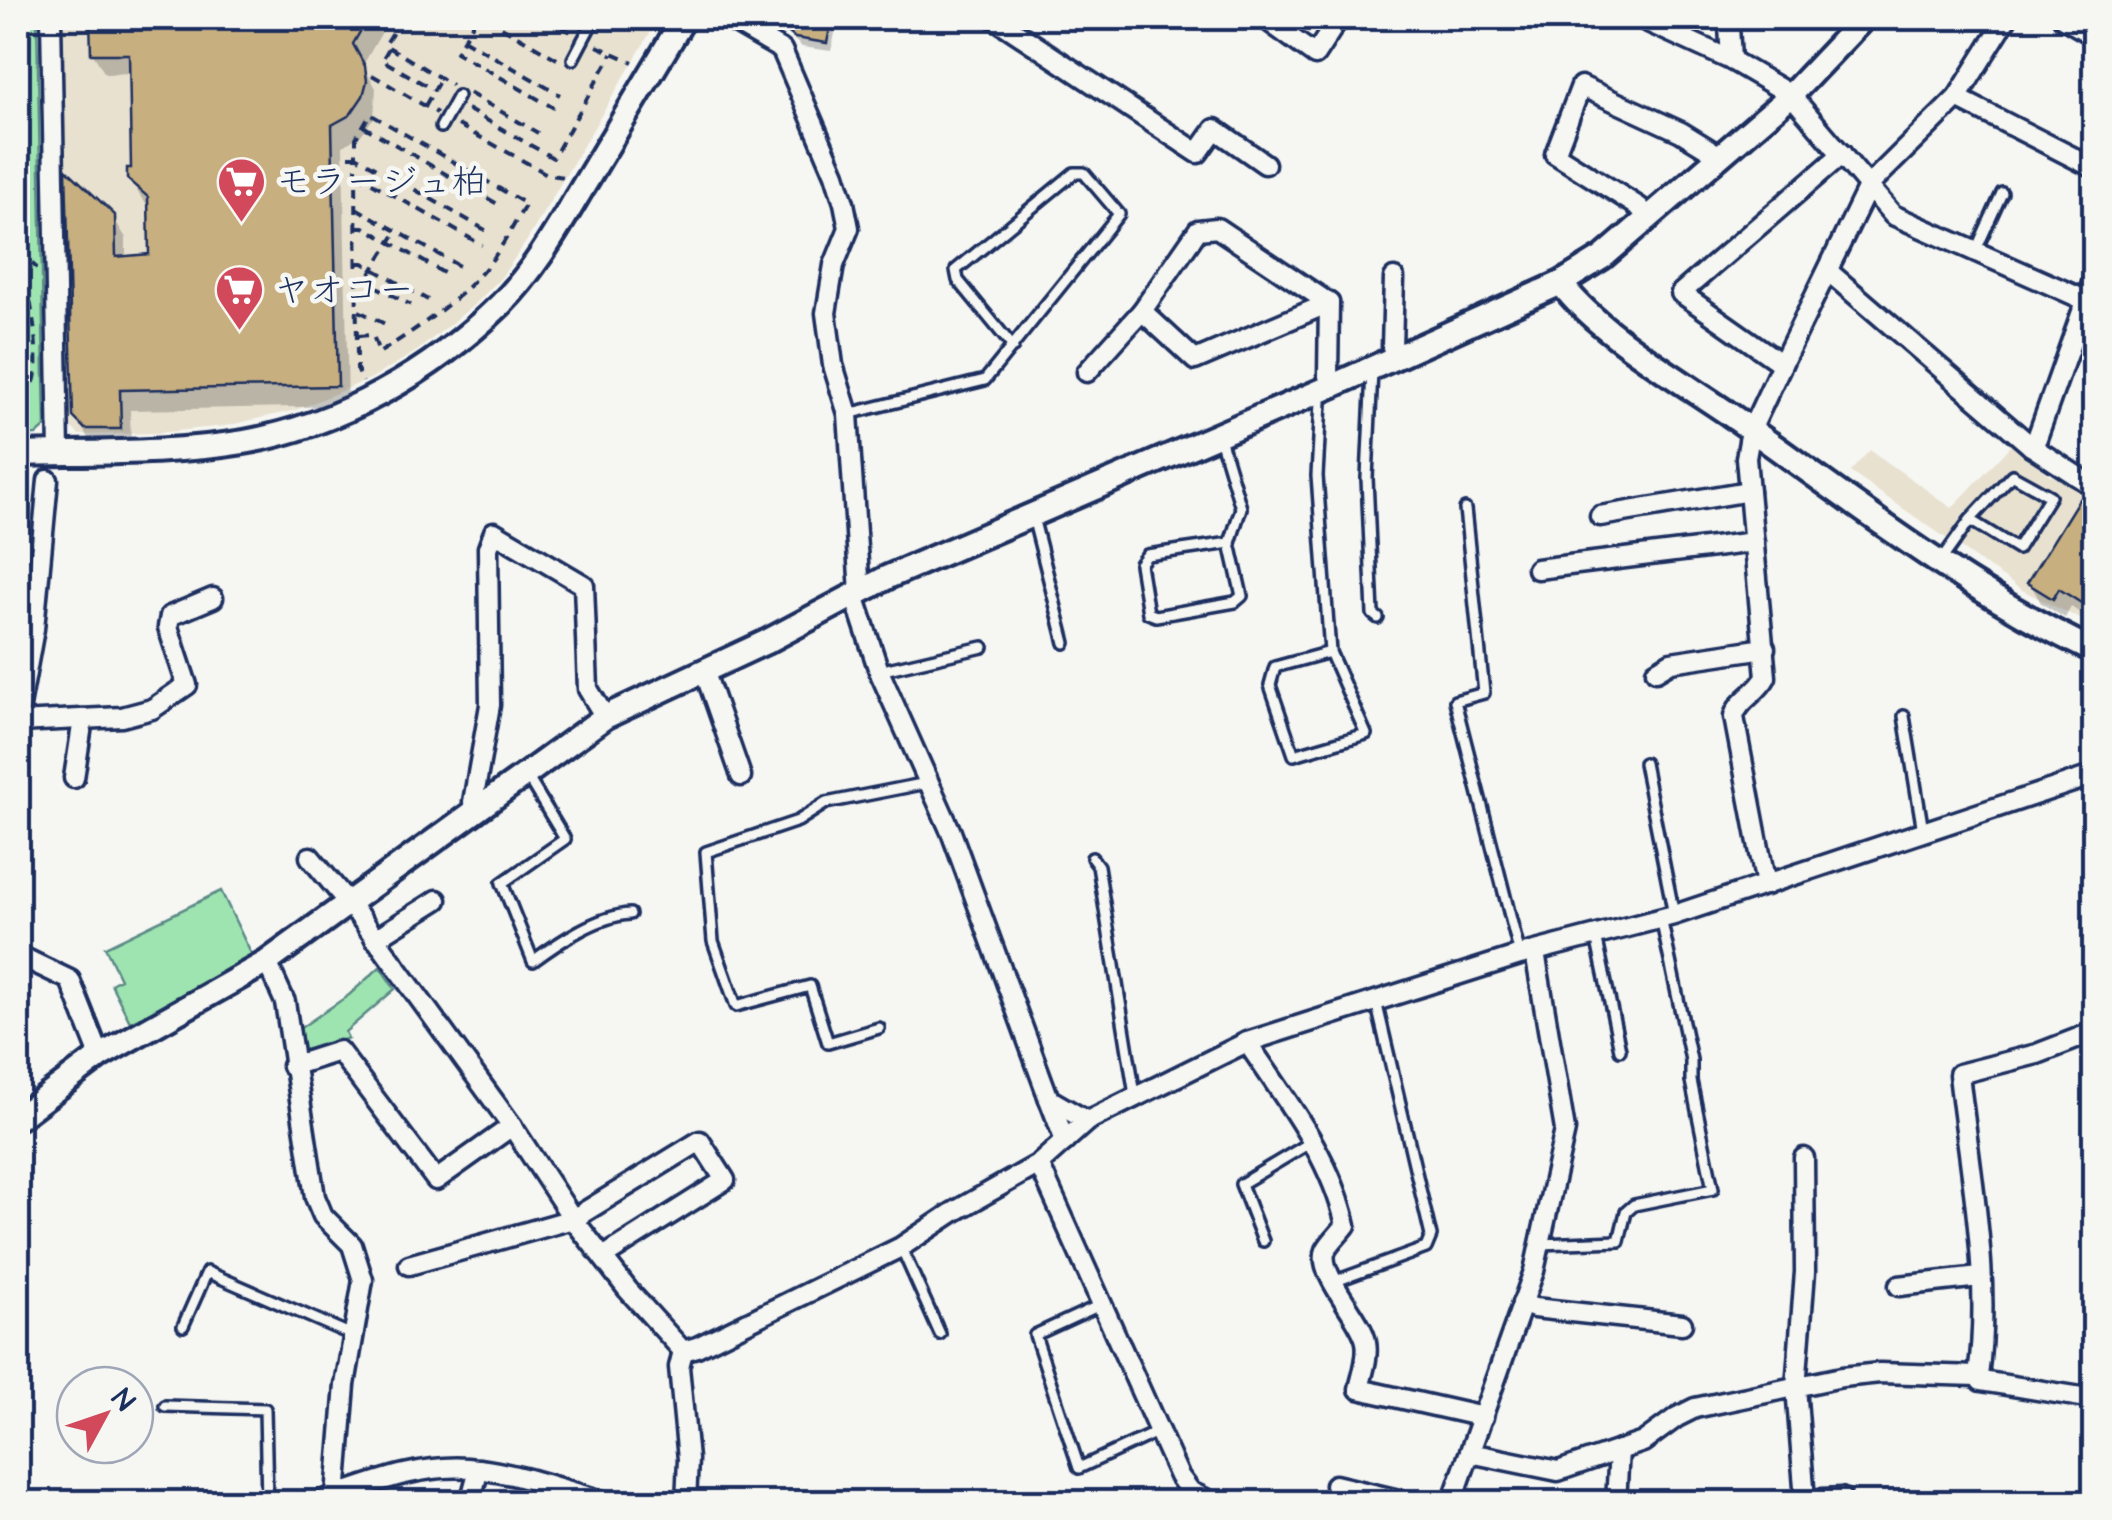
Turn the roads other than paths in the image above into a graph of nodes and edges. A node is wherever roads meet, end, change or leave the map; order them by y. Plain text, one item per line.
1 (51, 18) edge
2 (684, 18) edge
3 (727, 18) edge
4 (994, 18) edge
5 (1264, 18) edge
6 (1340, 18) edge
7 (1639, 18) edge
8 (1725, 18) edge
9 (1864, 18) edge
10 (2007, 18) edge
11 (2063, 18) edge
12 (593, 22) dead end
13 (2094, 36) edge
14 (1731, 60) junction
15 (568, 61) road end
16 (1790, 95) junction
17 (458, 96) dead end
18 (1957, 98) junction
19 (444, 122) road end
20 (1842, 154) junction
21 (1720, 156) junction
22 (1265, 164) dead end
23 (2094, 168) edge
24 (1869, 185) junction
25 (2002, 194) dead end
26 (1649, 218) junction
27 (1974, 252) junction
28 (1828, 272) junction
29 (1394, 278) dead end
30 (2094, 278) edge
31 (1561, 284) junction
32 (1329, 302) junction
33 (2090, 303) edge
34 (1142, 311) junction
35 (1013, 347) junction
36 (1396, 357) junction
37 (1782, 364) junction
38 (1371, 368) junction
39 (1088, 372) dead end
40 (1325, 390) junction
41 (848, 414) junction
42 (1751, 430) junction
43 (1220, 435) junction
44 (2032, 446) junction
45 (59, 453) junction
46 (18, 454) edge
47 (40, 483) road end
48 (2094, 486) edge
49 (1749, 492) junction
50 (1465, 508) dead end
51 (1032, 514) junction
52 (1600, 516) dead end
53 (1970, 520) junction
54 (1754, 542) junction
55 (1230, 544) junction
56 (1940, 562) junction
57 (1537, 569) dead end
58 (857, 594) junction
59 (213, 598) dead end
60 (1378, 618) dead end
61 (1065, 643) dead end
62 (982, 647) dead end
63 (1765, 648) junction
64 (2094, 650) edge
65 (1330, 652) junction
66 (704, 670) junction
67 (879, 670) junction
68 (1656, 671) dead end
69 (18, 711) edge
70 (1904, 716) dead end
71 (605, 718) junction
72 (84, 719) junction
73 (1644, 763) dead end
74 (525, 774) junction
75 (2094, 775) edge
76 (741, 776) dead end
77 (74, 778) dead end
78 (927, 782) junction
79 (478, 810) junction
80 (1923, 831) junction
81 (310, 857) dead end
82 (1092, 858) dead end
83 (1766, 885) junction
84 (437, 900) dead end
85 (347, 905) junction
86 (630, 914) dead end
87 (1667, 917) junction
88 (1596, 936) junction
89 (376, 939) junction
90 (1527, 954) junction
91 (18, 956) edge
92 (267, 962) junction
93 (1376, 999) junction
94 (879, 1028) dead end
95 (2094, 1032) edge
96 (1247, 1042) junction
97 (1620, 1050) dead end
98 (100, 1056) junction
99 (292, 1066) junction
100 (1135, 1095) junction
101 (1049, 1099) junction
102 (18, 1118) edge
103 (1087, 1122) junction
104 (512, 1126) junction
105 (1065, 1141) junction
106 (1313, 1142) junction
107 (1804, 1158) dead end
108 (1039, 1164) junction
109 (573, 1218) junction
110 (1262, 1241) dead end
111 (1540, 1244) junction
112 (902, 1247) junction
113 (602, 1257) junction
114 (409, 1265) dead end
115 (1980, 1277) junction
116 (1333, 1282) junction
117 (1899, 1286) dead end
118 (1522, 1303) junction
119 (1100, 1305) junction
120 (1682, 1324) dead end
121 (183, 1326) dead end
122 (940, 1334) dead end
123 (352, 1335) junction
124 (683, 1351) junction
125 (1978, 1376) junction
126 (1796, 1387) junction
127 (2094, 1400) edge
128 (165, 1406) dead end
129 (1483, 1417) junction
130 (1157, 1432) junction
131 (1619, 1450) junction
132 (1470, 1453) junction
133 (478, 1469) junction
134 (1335, 1485) dead end
135 (327, 1499) edge
136 (267, 1502) edge
137 (470, 1502) edge
138 (608, 1502) edge
139 (686, 1502) edge
140 (1205, 1502) edge
141 (1407, 1502) edge
142 (1452, 1502) edge
143 (1616, 1502) edge
144 (1841, 1502) edge

1 - 45 street
2 - 45 street
3 - 41 street
4 - 22 street
5 - 6 street
7 - 14 street
8 - 14 street
9 - 16 street
10 - 18 street
11 - 13 street
12 - 15 lane
14 - 16 street
16 - 20 street
16 - 21 street
17 - 19 lane
18 - 23 street
18 - 24 street
20 - 24 street
20 - 37 street
21 - 26 street
21 - 26 street
24 - 27 street
24 - 28 street
25 - 27 lane
26 - 31 street
27 - 33 street
28 - 37 street
28 - 44 street
29 - 36 street
30 - 33 street
31 - 36 street
31 - 42 street
32 - 34 street
32 - 34 street
32 - 40 street
33 - 44 street
34 - 39 street
35 - 35 lane
35 - 41 lane
36 - 38 street
37 - 42 street
38 - 40 street
38 - 60 lane
40 - 43 street
40 - 65 lane
41 - 58 street
42 - 49 street
42 - 56 street
43 - 51 street
43 - 55 lane
44 - 48 street
45 - 46 street
47 - 69 street
49 - 52 street
49 - 54 street
50 - 90 lane
51 - 58 street
51 - 61 lane
53 - 53 lane
53 - 56 lane
54 - 57 street
54 - 63 street
55 - 55 lane
56 - 64 street
58 - 66 street
58 - 67 street
59 - 72 street
62 - 67 lane
63 - 68 street
63 - 83 street
65 - 65 lane
66 - 71 street
66 - 76 street
67 - 78 street
69 - 72 street
70 - 80 lane
71 - 74 street
71 - 79 street
72 - 77 street
73 - 87 lane
74 - 79 street
74 - 86 lane
75 - 80 street
78 - 94 lane
78 - 101 street
79 - 85 street
80 - 83 street
81 - 85 street
82 - 100 lane
83 - 87 street
84 - 89 street
85 - 89 street
85 - 92 street
87 - 88 street
87 - 111 lane
88 - 90 street
88 - 97 lane
89 - 104 street
90 - 93 street
90 - 111 street
91 - 98 street
92 - 98 street
92 - 99 street
93 - 96 street
93 - 116 lane
95 - 115 street
96 - 100 street
96 - 106 street
98 - 102 street
99 - 104 street
99 - 123 street
100 - 103 street
101 - 103 street
101 - 105 street
103 - 105 street
104 - 109 street
105 - 108 street
106 - 110 lane
106 - 116 street
107 - 126 street
108 - 112 street
108 - 119 street
109 - 113 street
109 - 113 street
109 - 114 street
111 - 118 street
112 - 122 lane
112 - 124 street
113 - 124 street
115 - 117 street
115 - 125 street
116 - 129 street
118 - 120 street
118 - 129 street
119 - 130 street
119 - 130 lane
121 - 123 lane
123 - 135 street
124 - 139 street
125 - 126 street
125 - 127 street
126 - 131 street
126 - 144 street
128 - 136 lane
129 - 132 street
130 - 140 street
131 - 132 street
131 - 143 street
132 - 142 street
133 - 135 street
133 - 137 street
133 - 138 street
134 - 141 street

